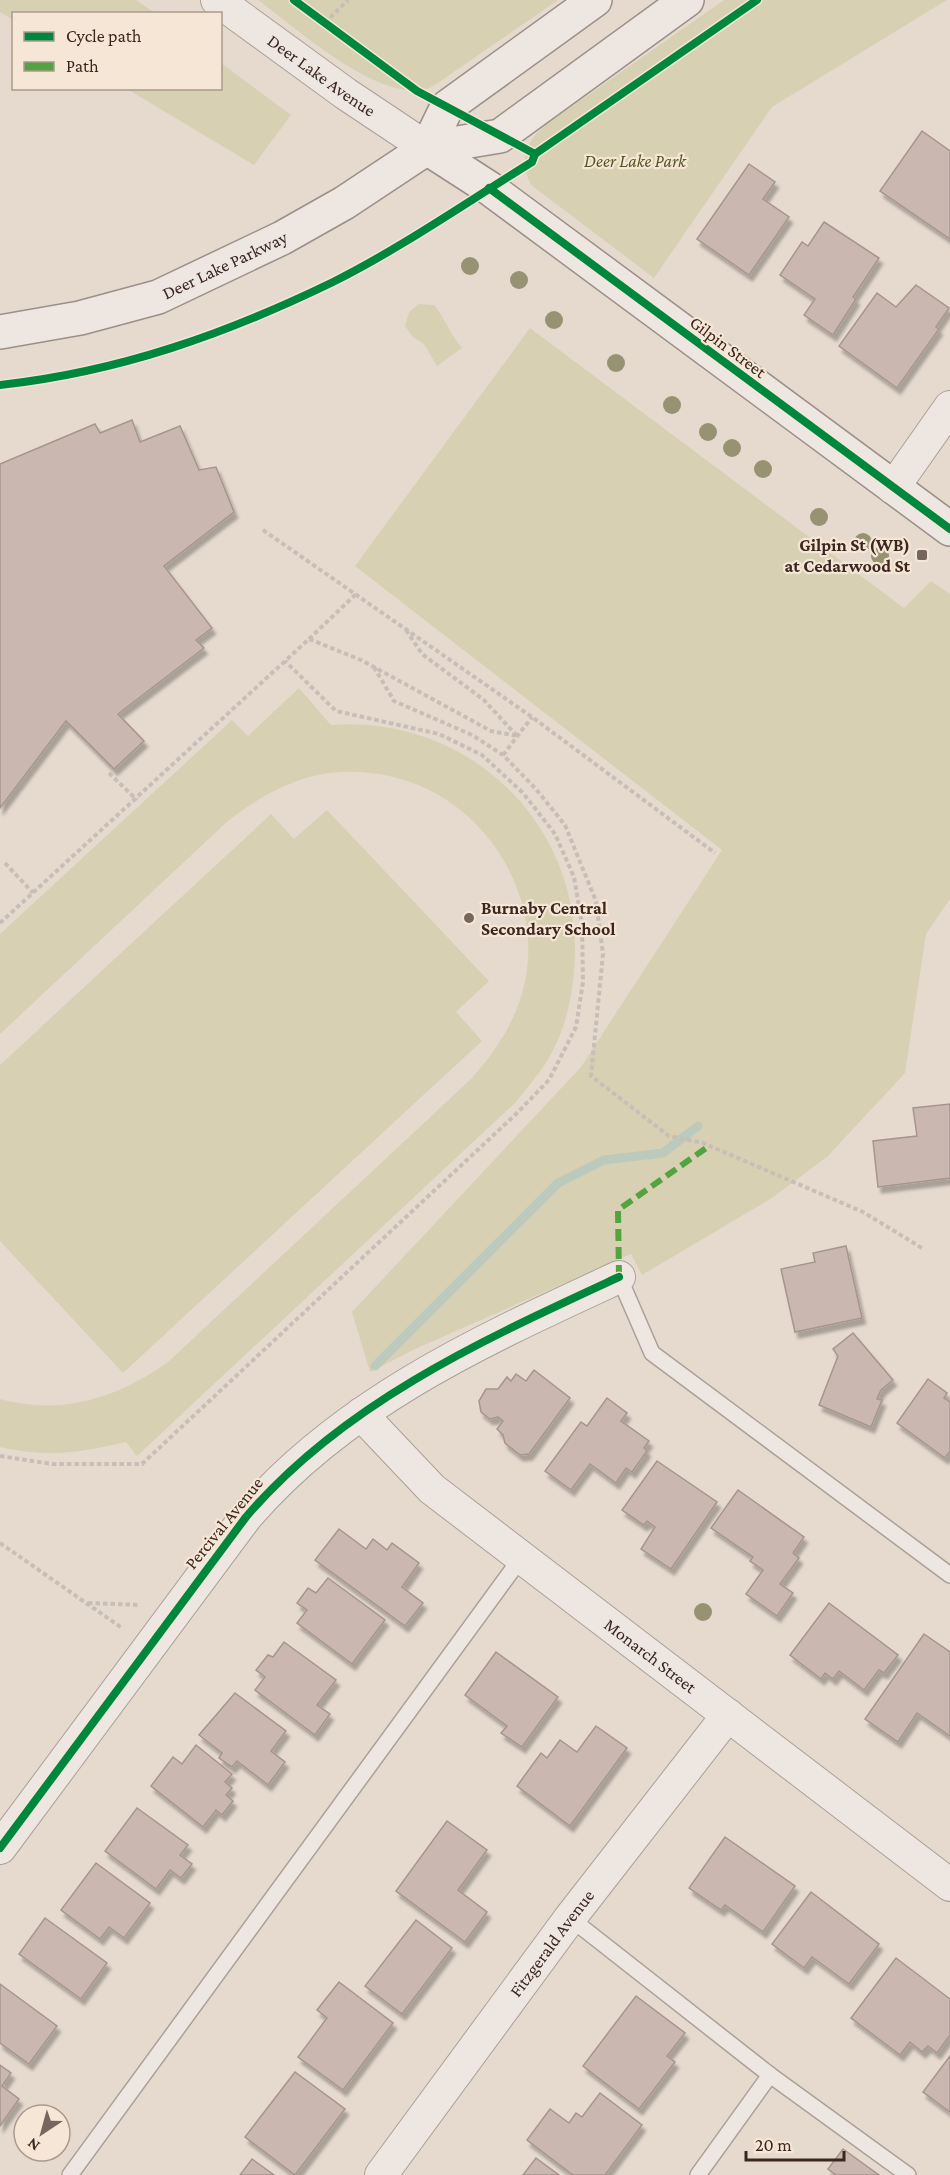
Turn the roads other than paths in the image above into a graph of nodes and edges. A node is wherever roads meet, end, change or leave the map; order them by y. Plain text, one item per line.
1 (217, 0) edge
2 (595, 0) edge
3 (687, 0) edge
4 (427, 148) junction
5 (0, 332) edge
6 (950, 407) edge
7 (894, 488) junction
8 (950, 529) edge
9 (619, 1277) joint
10 (361, 1414) junction
11 (521, 1558) junction
12 (950, 1575) edge
13 (728, 1715) junction
14 (0, 1848) edge
15 (950, 1885) edge
16 (570, 1918) junction
17 (771, 2075) junction
18 (70, 2175) edge
19 (381, 2175) edge
20 (698, 2175) edge
21 (908, 2175) edge

1 - 4 street, Deer Lake Avenue
2 - 4 main road
3 - 4 main road, Deer Lake Parkway
4 - 5 main road, Deer Lake Parkway
4 - 7 main road, Gilpin Street
6 - 7 street
7 - 8 main road, Gilpin Street
9 - 10 street, Percival Avenue
9 - 12 lane
10 - 11 street, Monarch Street
10 - 14 street, Percival Avenue
11 - 13 street, Monarch Street
11 - 18 lane
13 - 15 street, Monarch Street
13 - 16 street, Fitzgerald Avenue
16 - 17 lane
16 - 19 street, Fitzgerald Avenue
17 - 20 lane
17 - 21 lane

